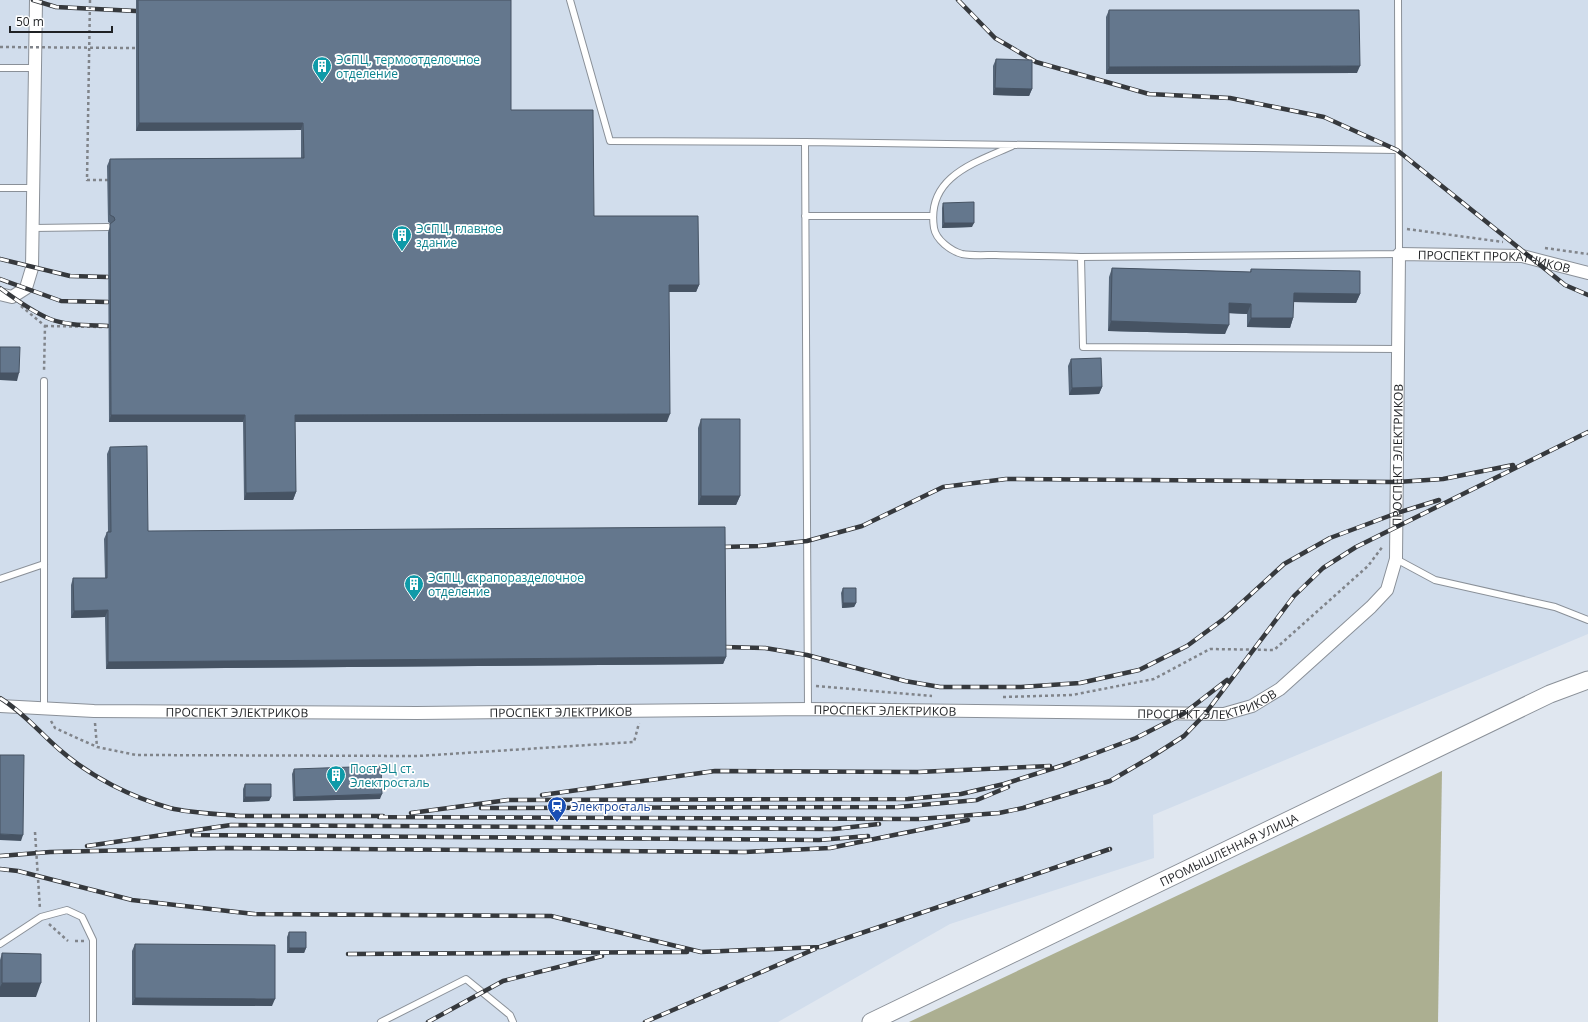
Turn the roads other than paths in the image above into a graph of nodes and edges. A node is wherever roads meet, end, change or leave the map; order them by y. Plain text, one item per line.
1 (36, 0) edge
2 (570, 0) edge
3 (1398, 0) edge
4 (0, 68) edge
5 (36, 68) junction
6 (805, 142) junction
7 (1015, 144) junction
8 (1397, 150) junction
9 (0, 188) edge
10 (34, 188) junction
11 (805, 216) junction
12 (932, 216) junction
13 (108, 227) dead end
14 (33, 228) junction
15 (1398, 254) junction
16 (1081, 257) junction
17 (1588, 273) edge
18 (6, 296) edge
19 (1398, 349) junction
20 (44, 381) road end
21 (1396, 559) junction
22 (44, 564) junction
23 (0, 579) edge
24 (1588, 620) edge
25 (1588, 680) edge
26 (0, 706) edge
27 (808, 709) junction
28 (44, 710) junction
29 (0, 944) edge
30 (93, 1022) edge
31 (381, 1022) edge
32 (513, 1022) edge
33 (871, 1022) edge

1 - 5 street
2 - 6 lane
3 - 8 lane
4 - 5 lane
5 - 10 street
6 - 7 lane
6 - 11 lane
7 - 8 lane
7 - 12 lane
8 - 15 lane
9 - 10 lane
10 - 14 street
11 - 12 lane
11 - 27 lane
12 - 16 lane
13 - 14 lane
14 - 18 street
15 - 16 lane
15 - 17 street, ПРОСПЕКТ ПРОКАТЧИКОВ
15 - 19 street, ПРОСПЕКТ ЭЛЕКТРИКОВ
16 - 19 lane
19 - 21 street, ПРОСПЕКТ ЭЛЕКТРИКОВ
20 - 22 lane
21 - 24 lane
21 - 27 street, ПРОСПЕКТ ЭЛЕКТРИКОВ
22 - 23 lane
22 - 28 lane
25 - 33 street, ПРОМЫШЛЕННАЯ УЛИЦА
26 - 28 street, ПРОСПЕКТ ЭЛЕКТРИКОВ
27 - 28 street, ПРОСПЕКТ ЭЛЕКТРИКОВ
29 - 30 lane
31 - 32 lane

